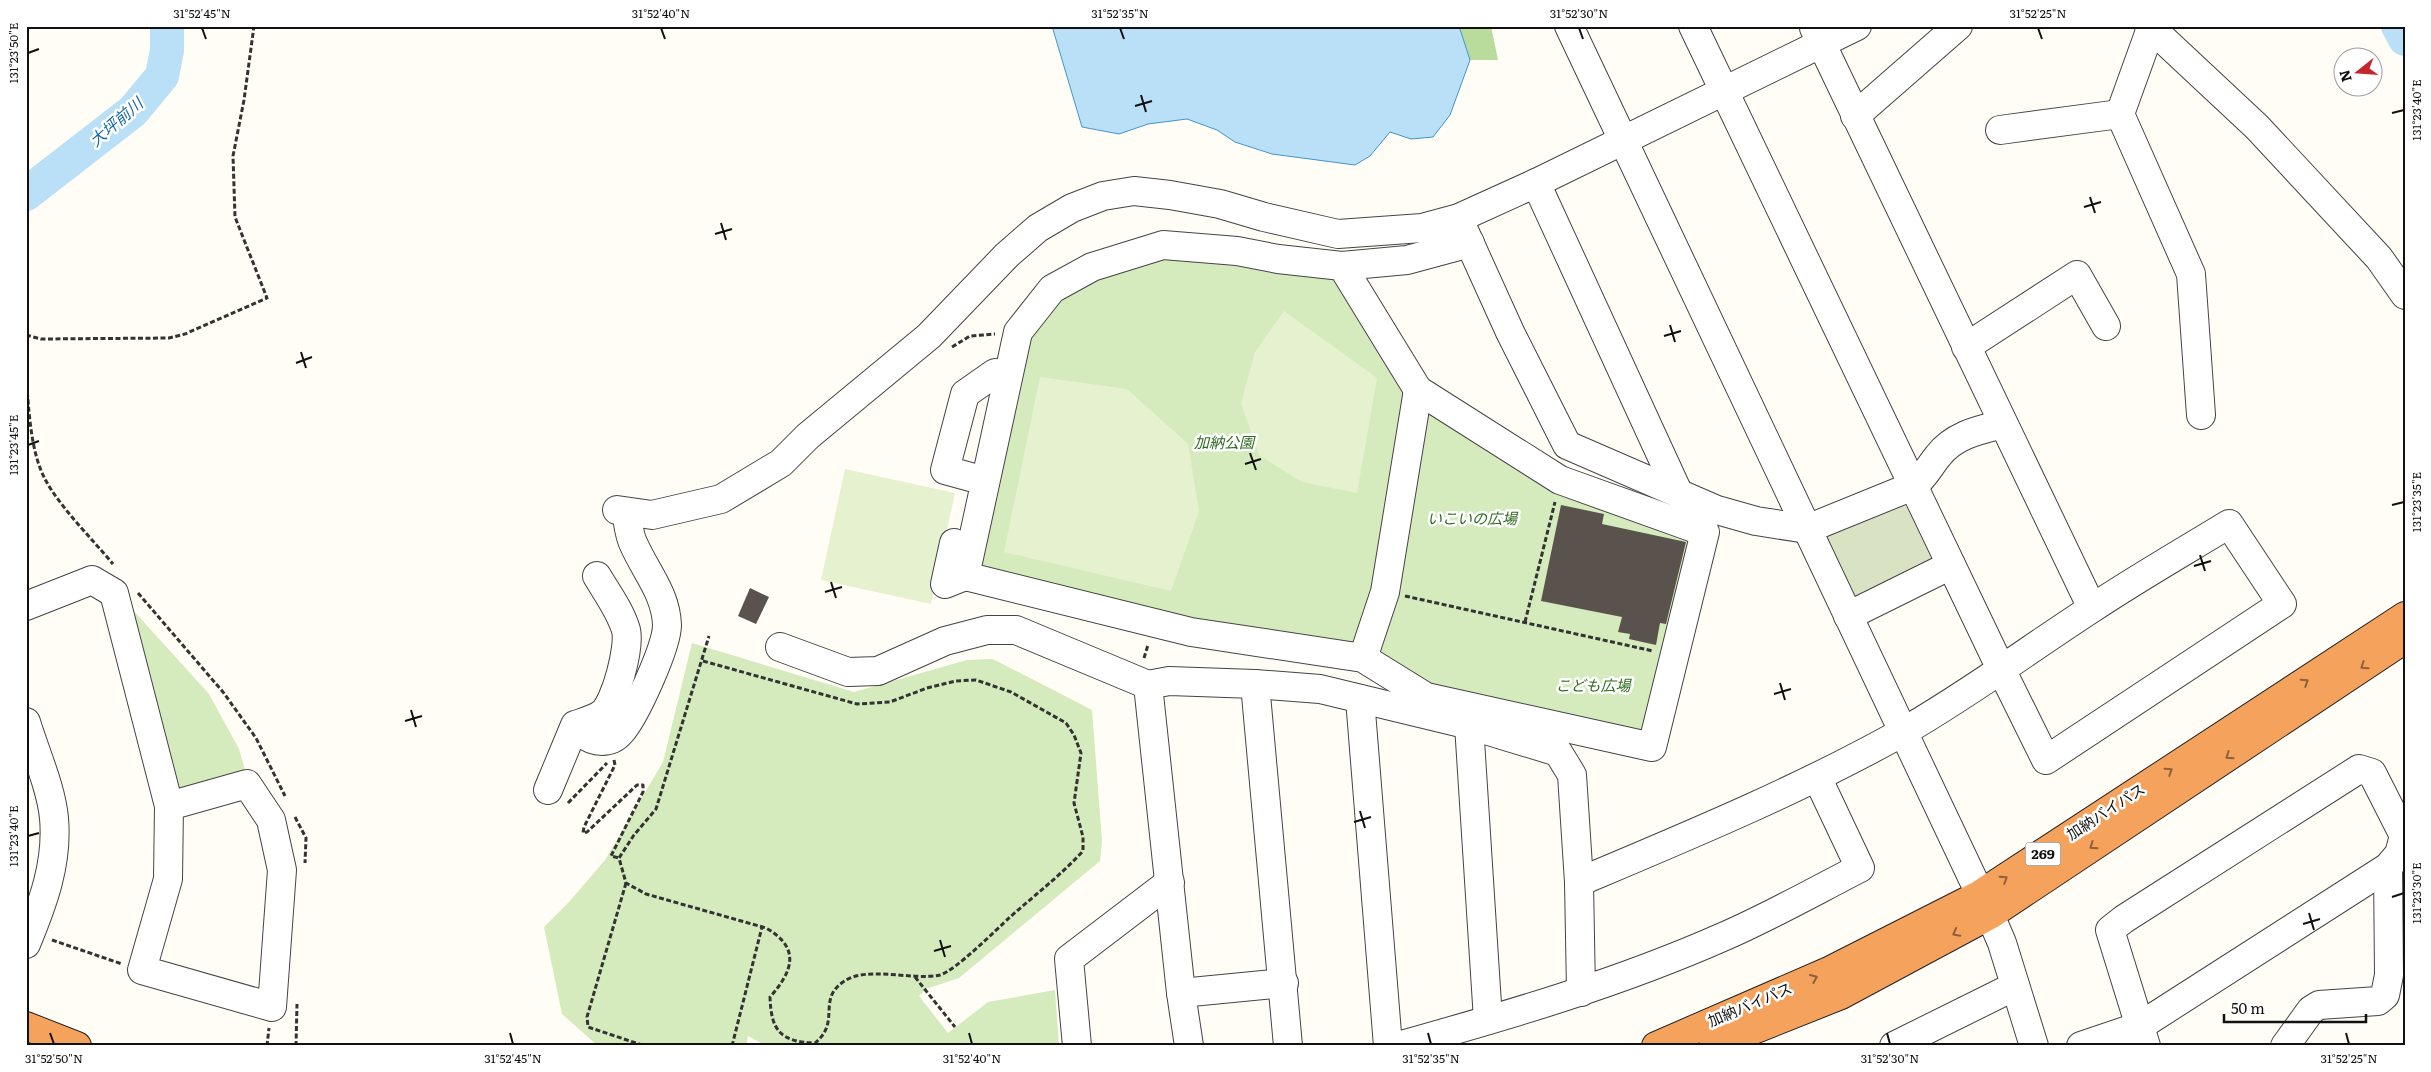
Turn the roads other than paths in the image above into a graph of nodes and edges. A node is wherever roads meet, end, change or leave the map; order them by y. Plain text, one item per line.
1 (1569, 26) edge
2 (1693, 26) edge
3 (1857, 26) edge
4 (1958, 26) edge
5 (2150, 27) edge
6 (1817, 35) edge
7 (1724, 91) junction
8 (2120, 114) junction
9 (1854, 116) junction
10 (2000, 130) dead end
11 (1622, 140) junction
12 (1536, 183) junction
13 (1459, 218) junction
14 (1470, 243) junction
15 (1342, 266) junction
16 (2405, 295) edge
17 (2106, 326) dead end
18 (1966, 347) junction
19 (1008, 376) junction
20 (1418, 390) junction
21 (2201, 415) dead end
22 (2003, 424) junction
23 (976, 485) junction
24 (1913, 486) junction
25 (1678, 492) junction
26 (1807, 529) junction
27 (1951, 565) junction
28 (597, 576) dead end
29 (26, 606) edge
30 (2092, 608) junction
31 (1848, 616) junction
32 (2405, 616) edge
33 (2405, 639) edge
34 (780, 647) dead end
35 (1363, 658) junction
36 (2000, 669) junction
37 (1143, 682) junction
38 (1255, 684) junction
39 (1360, 698) junction
40 (26, 722) edge
41 (585, 722) junction
42 (1469, 725) junction
43 (1902, 732) junction
44 (1818, 777) junction
45 (556, 794) road end
46 (169, 806) junction
47 (2388, 867) junction
48 (1170, 882) junction
49 (1578, 882) junction
50 (1984, 905) junction
51 (38, 942) edge
52 (1284, 983) junction
53 (2015, 986) junction
54 (1582, 992) junction
55 (1181, 993) junction
56 (1488, 1020) junction
57 (26, 1026) edge
58 (2143, 1036) edge
59 (1928, 1038) edge
60 (77, 1046) edge
61 (1077, 1046) edge
62 (1189, 1046) edge
63 (1288, 1046) edge
64 (1388, 1046) edge
65 (1398, 1046) edge
66 (1656, 1046) edge
67 (1713, 1046) edge
68 (1894, 1046) edge
69 (2034, 1046) edge
70 (2081, 1046) edge
71 (2285, 1046) edge

1 - 11 street
2 - 7 street
3 - 6 street
4 - 9 street
5 - 8 street
5 - 16 street
6 - 7 street
6 - 9 street
7 - 11 street
7 - 24 street
8 - 10 street
8 - 21 street
9 - 18 street
11 - 12 street
11 - 26 street
12 - 13 street
12 - 25 street
13 - 14 street
13 - 41 street
14 - 15 street
14 - 25 street
15 - 19 street
15 - 20 street
17 - 18 street
18 - 22 street
19 - 23 street
19 - 23 street
20 - 35 street
20 - 35 street
22 - 24 street
22 - 30 street
23 - 35 street
24 - 26 street
24 - 27 street
25 - 26 street
26 - 31 street
27 - 31 street
27 - 36 street
28 - 41 street
29 - 46 street
30 - 36 street
30 - 36 street
31 - 43 street
50 -> 32 highway, 加納バイパス / 269
33 -> 50 highway, 加納バイパス / 269
34 - 37 street
36 - 43 street
37 - 38 street
37 - 48 street
38 - 39 street
38 - 52 street
39 - 42 street
39 - 64 street
40 - 51 street
41 - 45 street
42 - 49 street
42 - 56 street
43 - 44 street
43 - 50 street
44 - 49 street
44 - 54 street
46 - 46 street
47 - 58 street
47 - 58 street
47 - 71 street
48 - 55 street
48 - 61 street
49 - 54 street
50 - 53 street
66 -> 50 highway, 加納バイパス / 269
50 -> 67 highway, 加納バイパス / 269
52 - 55 street
52 - 63 street
53 - 59 street
53 - 69 street
54 - 56 street
55 - 62 street
56 - 65 street
57 - 60 highway
58 - 70 street
59 - 68 street

